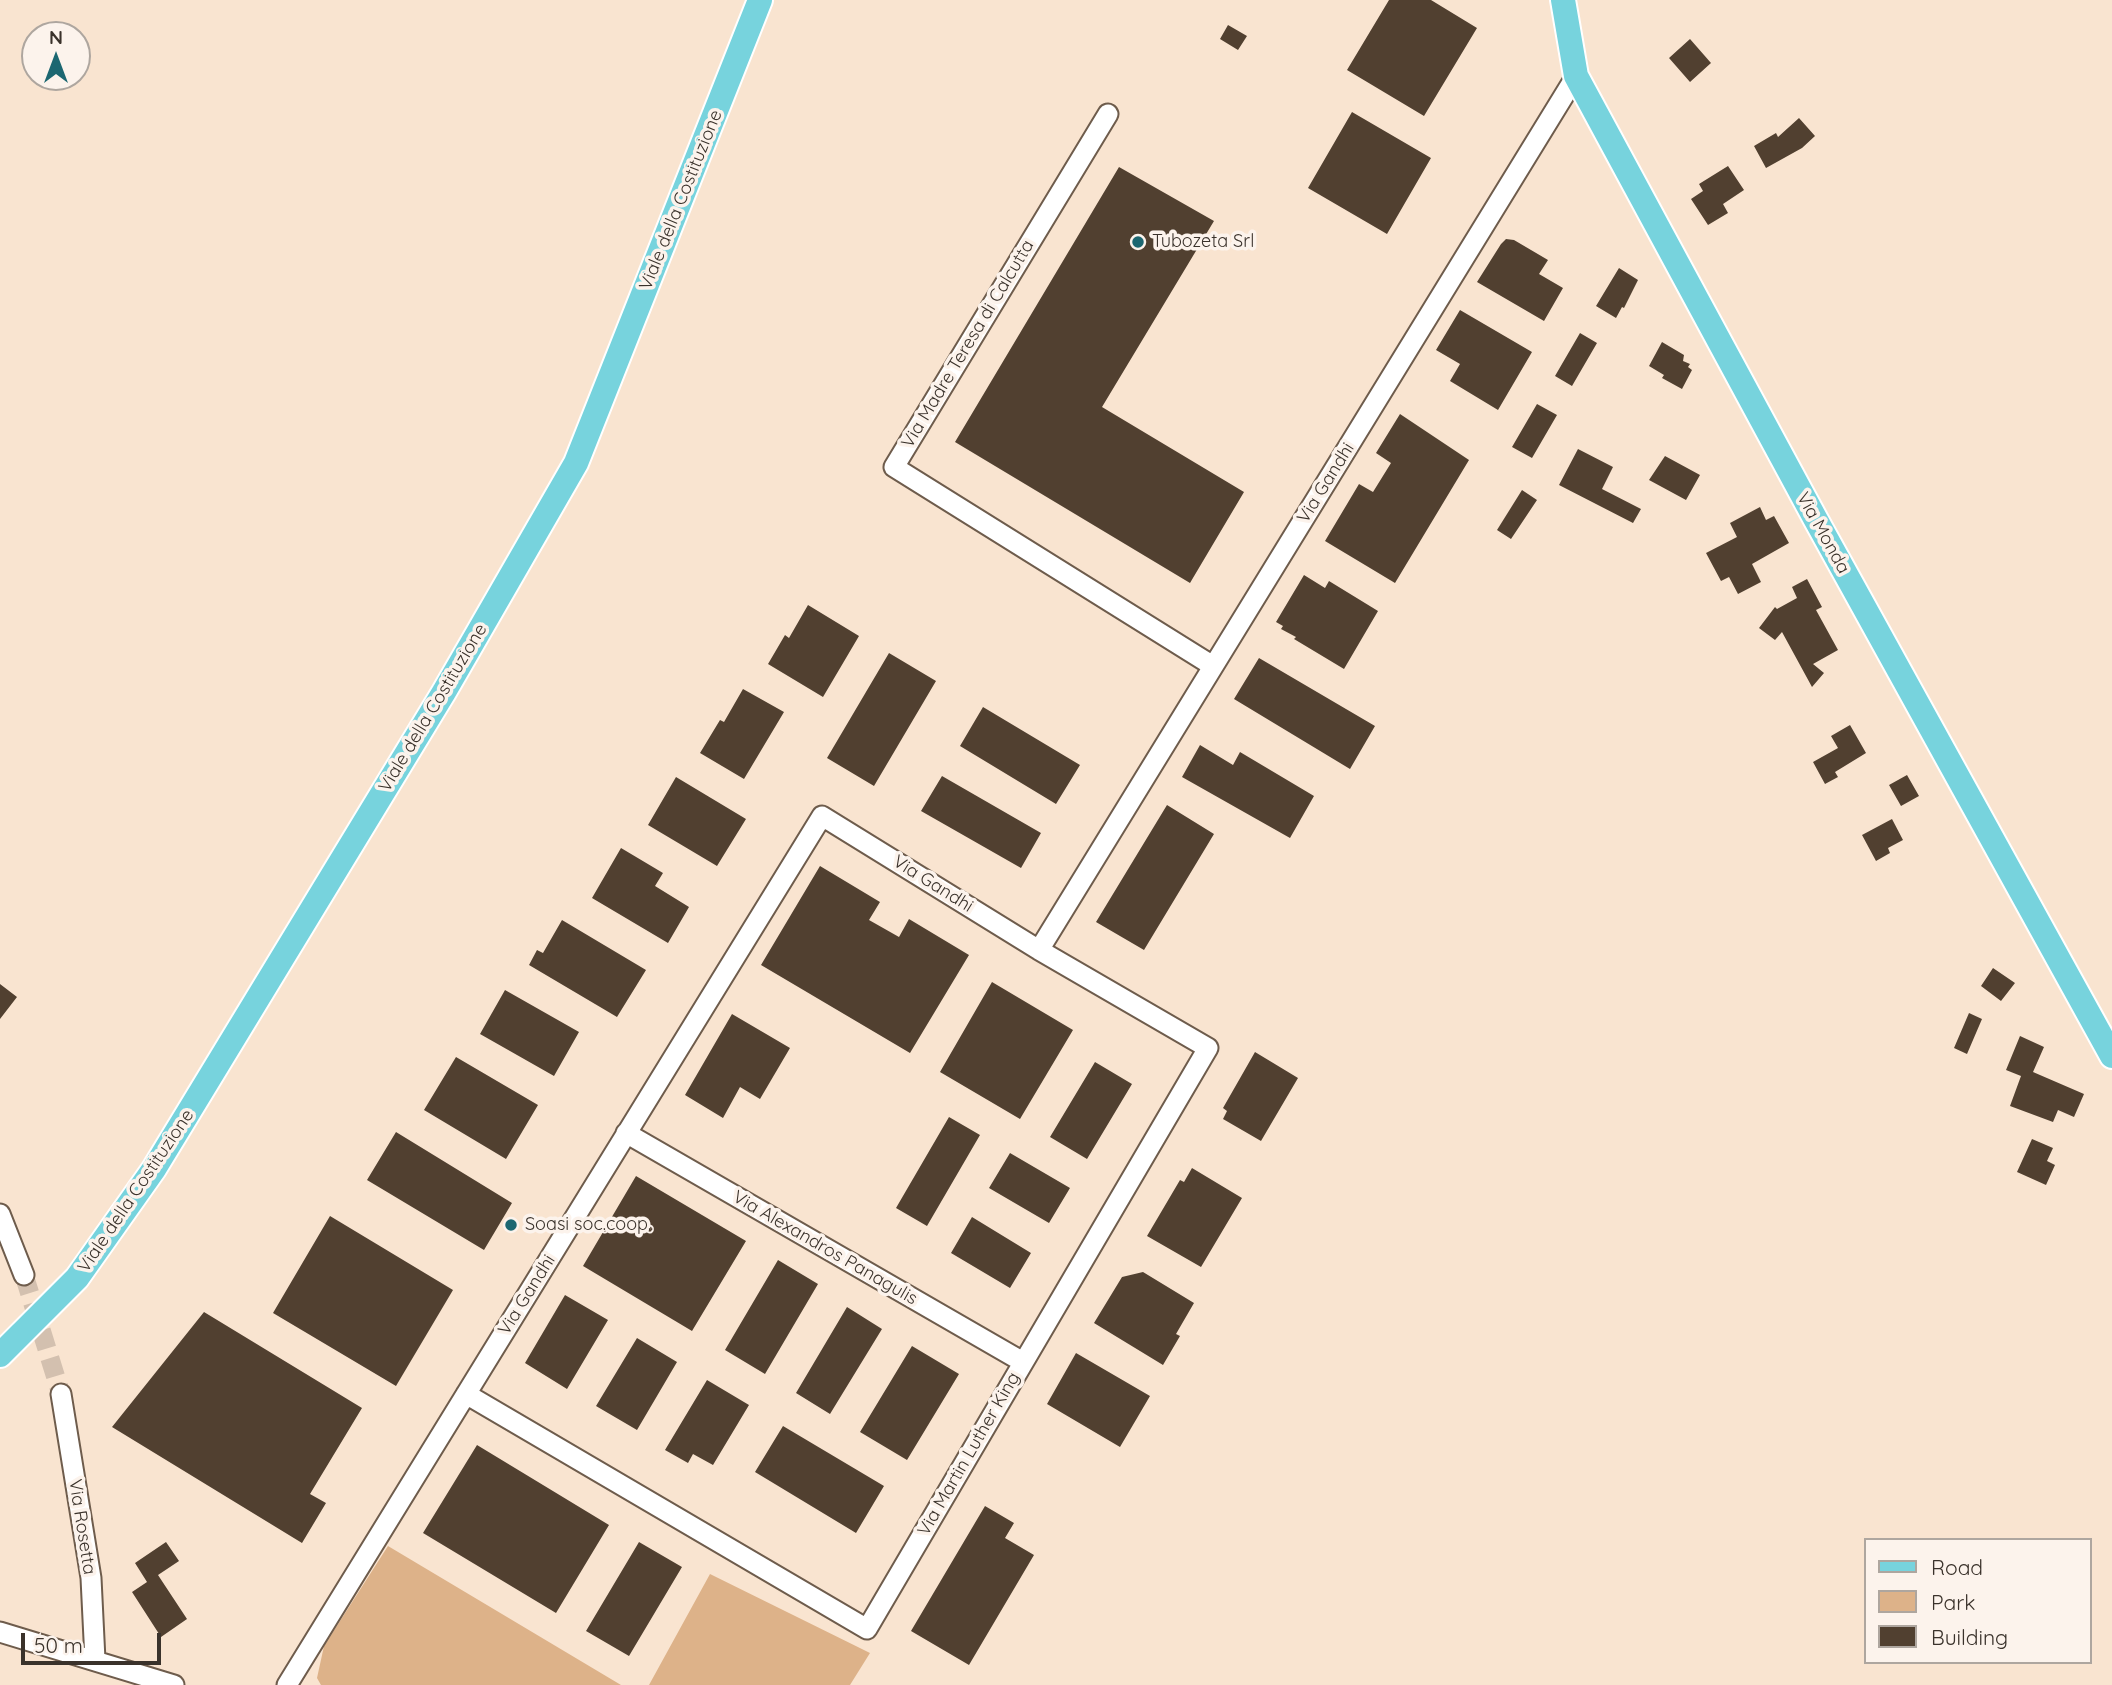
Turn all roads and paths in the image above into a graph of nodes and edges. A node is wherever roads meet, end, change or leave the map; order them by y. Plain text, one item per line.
1 (760, 0) edge
2 (1563, 0) edge
3 (1576, 76) junction
4 (1108, 114) dead end
5 (1213, 666) junction
6 (1039, 950) junction
7 (2112, 1056) edge
8 (626, 1133) junction
9 (0, 1214) edge
10 (24, 1275) tunnel mouth
11 (0, 1355) edge
12 (1023, 1363) junction
13 (61, 1394) tunnel mouth
14 (466, 1394) junction
15 (0, 1632) edge
16 (95, 1660) junction
17 (174, 1685) edge
18 (287, 1685) edge

1 - 11 main road, Viale della Costituzione
2 - 3 main road, Via Monda
3 - 5 street, Via Gandhi
3 - 7 main road, Via Monda
4 - 5 street, Via Madre Teresa di Calcutta
5 - 6 street, Via Gandhi
6 - 8 street, Via Gandhi
6 - 12 street, Via Martin Luther King
8 - 12 street, Via Alexandros Panagulis
8 - 14 street, Via Gandhi
9 - 10 street
12 - 14 street, Via Martin Luther King
13 - 16 street, Via Rosetta
14 - 18 street, Via Gandhi
15 - 16 street
16 - 17 street

